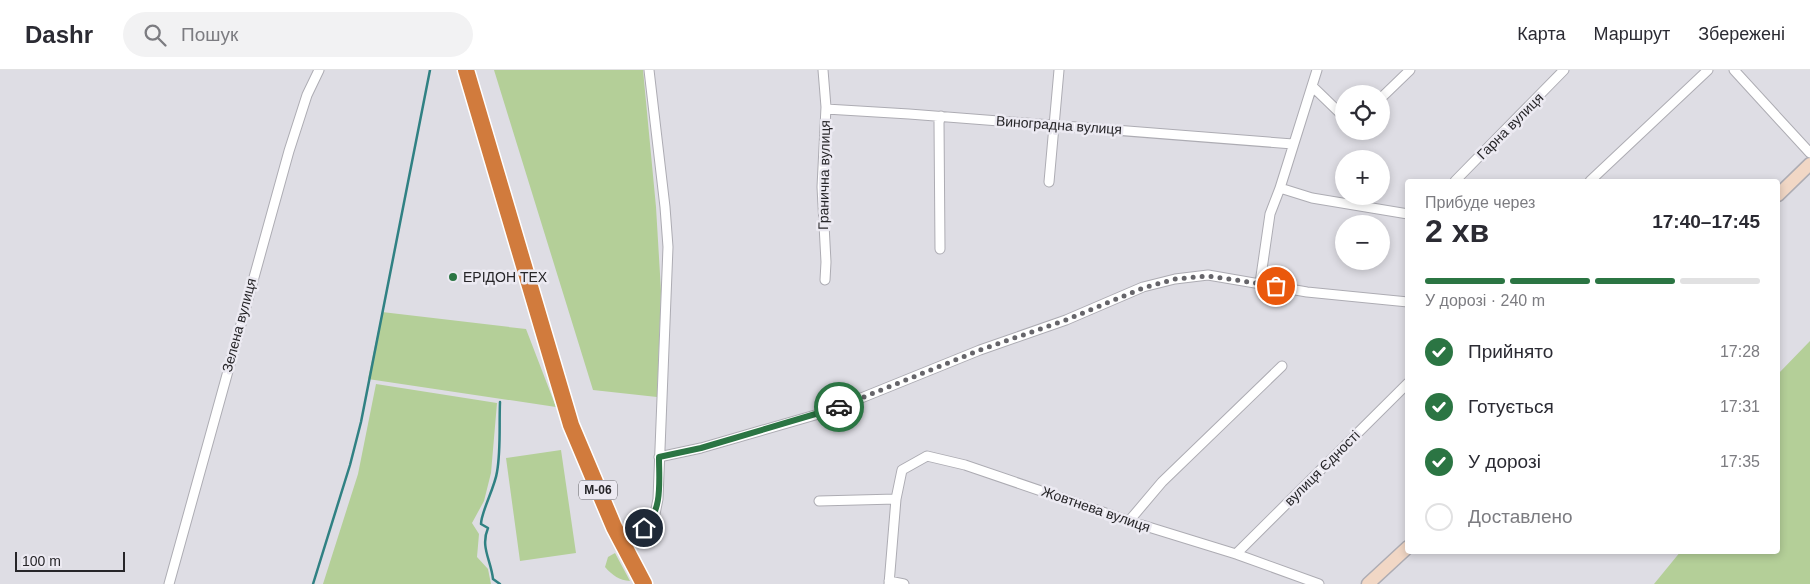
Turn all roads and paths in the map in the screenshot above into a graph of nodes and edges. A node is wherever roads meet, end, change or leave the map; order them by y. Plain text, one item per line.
1 (319, 70) edge
2 (466, 70) edge
3 (649, 70) edge
4 (823, 70) edge
5 (1059, 70) edge
6 (1317, 70) edge
7 (1410, 70) edge
8 (1564, 70) edge
9 (1708, 70) edge
10 (1734, 70) edge
11 (1313, 87) junction
12 (1390, 89) edge
13 (1335, 108) edge
14 (826, 110) junction
15 (941, 116) junction
16 (1054, 125) junction
17 (1293, 144) junction
18 (1810, 153) edge
19 (1810, 164) edge
20 (1457, 179) edge
21 (1592, 179) edge
22 (1049, 182) dead end
23 (1280, 188) junction
24 (1780, 193) edge
25 (1405, 214) edge
26 (940, 249) dead end
27 (825, 280) dead end
28 (1260, 283) junction
29 (1405, 302) edge
30 (1282, 366) dead end
31 (1405, 386) edge
32 (659, 457) junction
33 (896, 499) junction
34 (819, 501) dead end
35 (1129, 521) junction
36 (624, 547) junction
37 (1405, 550) edge
38 (1236, 554) junction
39 (889, 582) edge
40 (169, 584) edge
41 (644, 584) edge
42 (904, 584) edge
43 (1319, 584) edge
44 (1368, 584) edge

1 - 40 street, Зелена вулиця
2 - 36 highway, М-06
3 - 32 street
4 - 14 street, Гранична вулиця
5 - 16 street
6 - 11 street
7 - 12 street
8 - 20 street, Гарна вулиця
9 - 21 street
10 - 18 street
11 - 13 street
11 - 17 street
14 - 15 street, Виноградна вулиця
14 - 27 street, Гранична вулиця
15 - 16 street, Виноградна вулиця
15 - 26 street
16 - 17 street, Виноградна вулиця
16 - 22 street
17 - 23 street
19 - 24 main road
23 - 25 street
23 - 28 street
28 - 29 street
28 - 32 street
30 - 35 street
31 - 38 street, вулиця Єдності
32 - 36 street
33 - 34 street
33 - 35 street, Жовтнева вулиця
33 - 39 street
35 - 38 street, Жовтнева вулиця
36 - 41 highway, М-06
37 - 44 main road
38 - 43 street, Жовтнева вулиця
39 - 42 street

